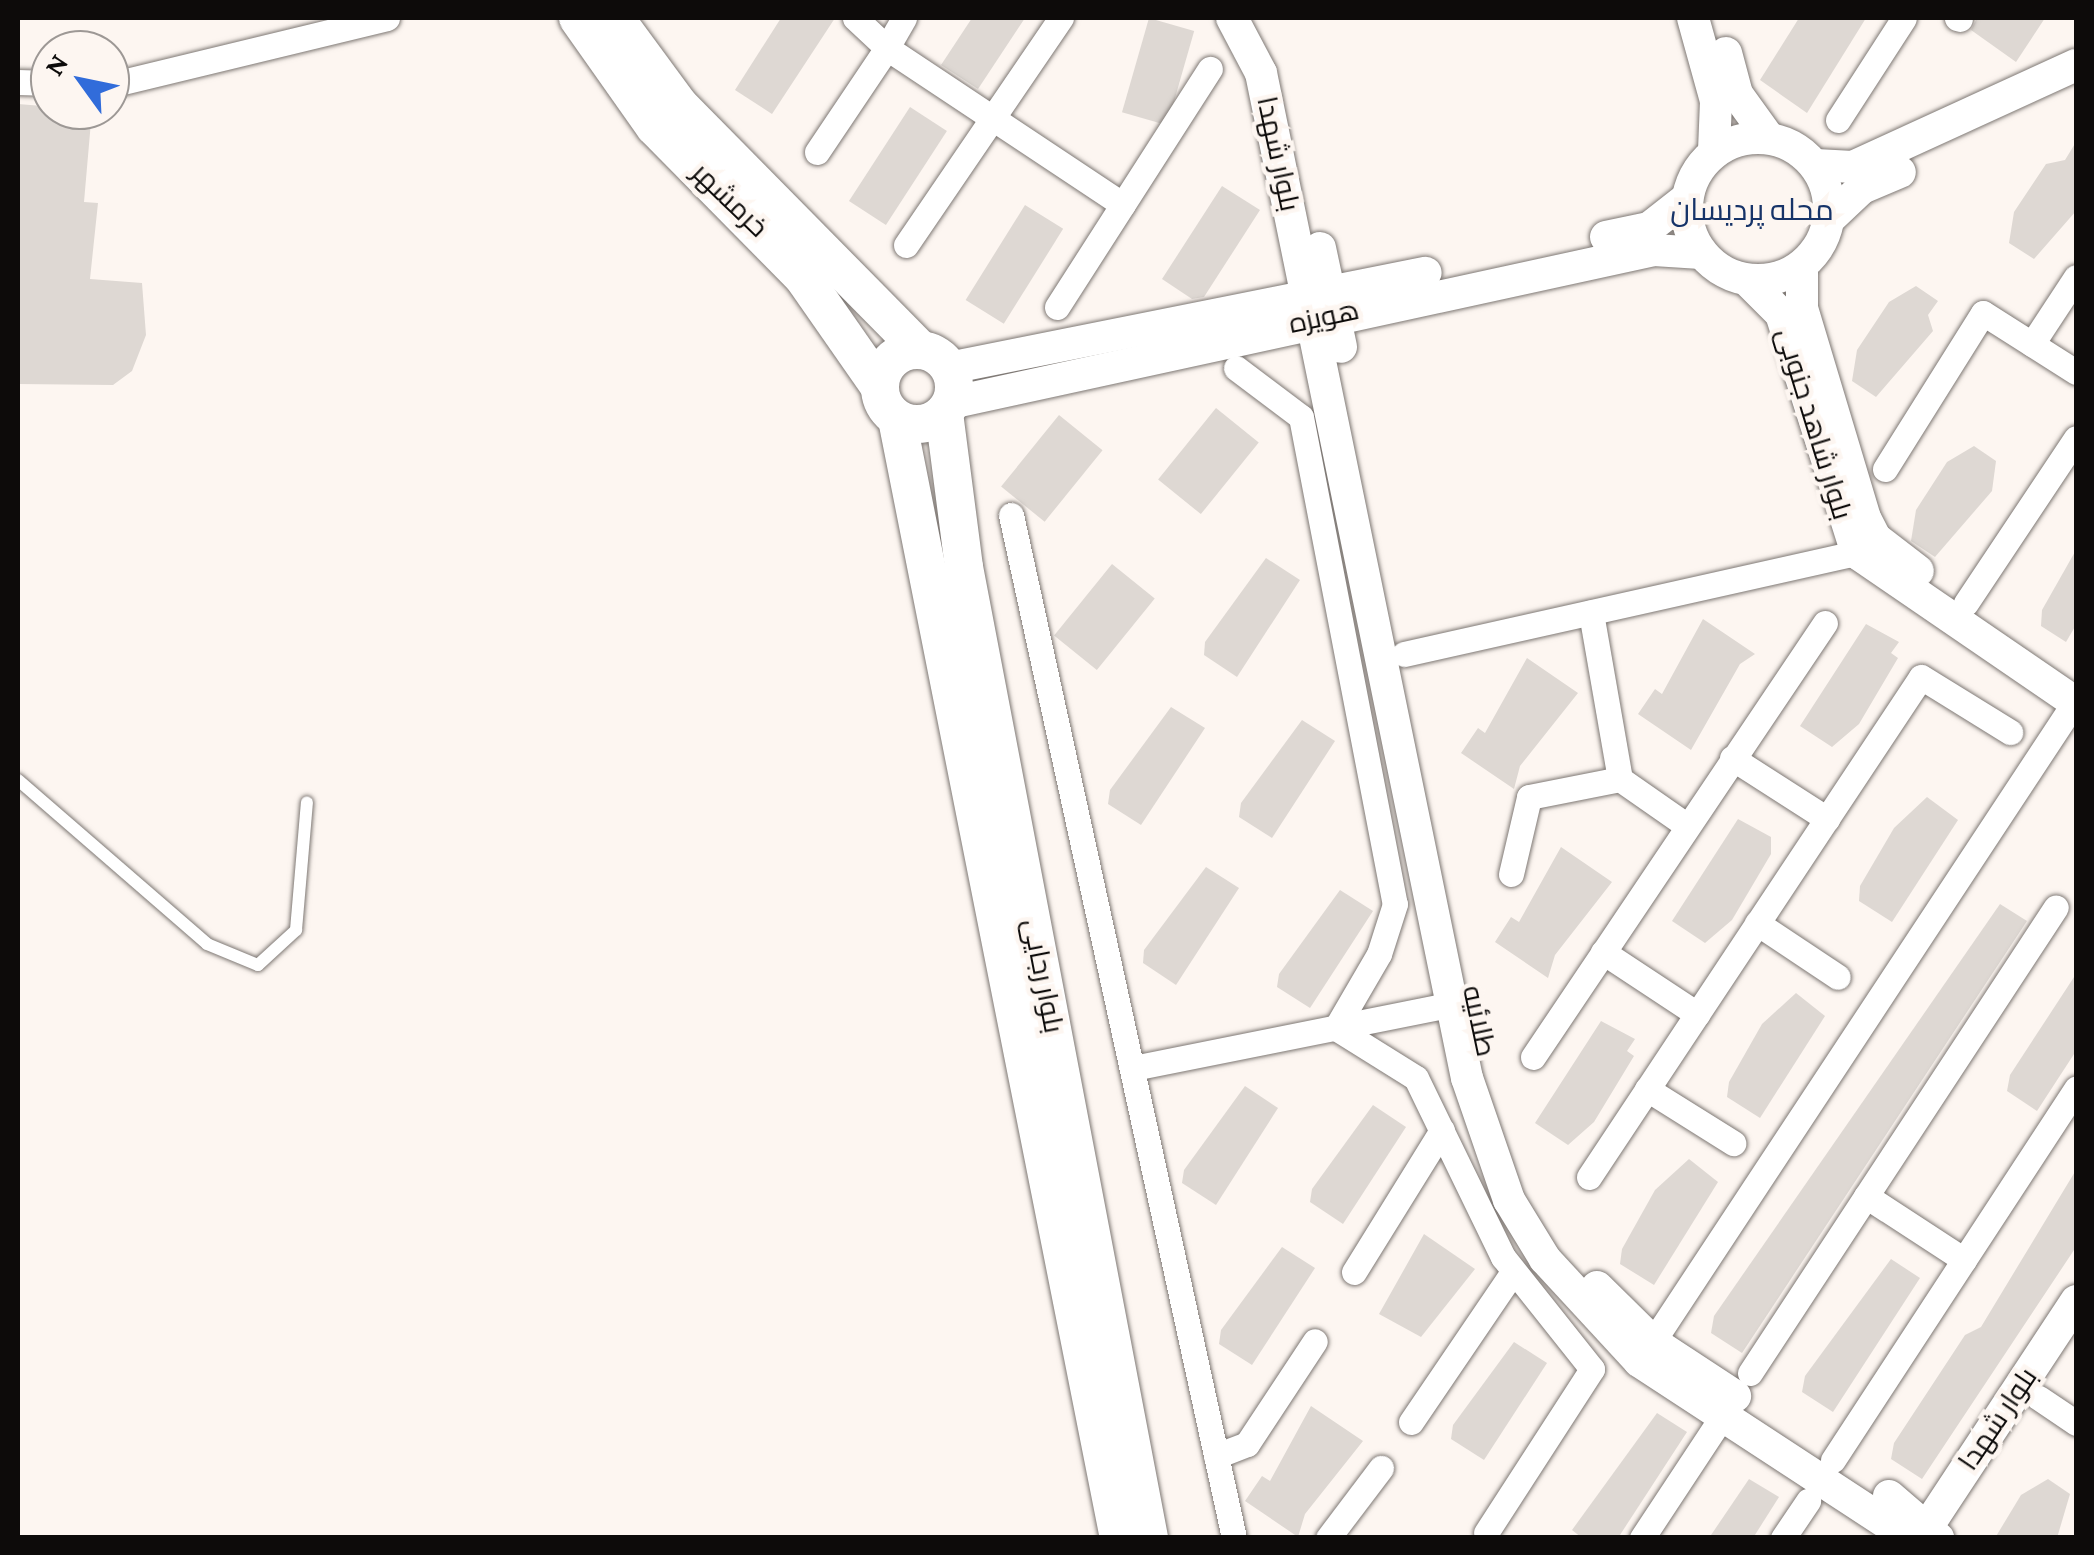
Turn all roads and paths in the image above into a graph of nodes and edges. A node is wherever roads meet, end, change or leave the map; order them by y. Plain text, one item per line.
1 (387, 18) edge
2 (578, 18) edge
3 (615, 18) edge
4 (855, 18) edge
5 (904, 18) edge
6 (1061, 18) edge
7 (1692, 18) edge
8 (1716, 18) edge
9 (1904, 18) edge
10 (1254, 22) edge
11 (887, 48) junction
12 (2076, 65) edge
13 (1210, 69) dead end
14 (130, 80) edge
15 (2076, 91) edge
16 (994, 116) junction
17 (1838, 120) dead end
18 (1768, 137) junction
19 (817, 152) dead end
20 (1714, 152) junction
21 (1816, 164) junction
22 (1686, 199) junction
23 (1123, 204) junction
24 (1830, 218) junction
25 (906, 245) dead end
26 (1701, 253) junction
27 (1802, 266) junction
28 (2076, 277) edge
29 (1748, 280) junction
30 (1057, 307) dead end
31 (1321, 308) junction
32 (2032, 344) junction
33 (1236, 368) dead end
34 (2076, 372) edge
35 (941, 383) junction
36 (888, 403) junction
37 (2076, 438) edge
38 (1885, 469) dead end
39 (1011, 515) dead end
40 (1857, 553) junction
41 (1966, 603) junction
42 (1590, 612) junction
43 (1825, 623) dead end
44 (1393, 658) junction
45 (2076, 676) edge
46 (2076, 702) edge
47 (2010, 732) dead end
48 (1732, 758) junction
49 (18, 780) edge
50 (1620, 780) junction
51 (307, 802) dead end
52 (1827, 818) junction
53 (1686, 826) junction
54 (1510, 874) dead end
55 (2056, 907) dead end
56 (1757, 924) junction
57 (1603, 952) junction
58 (1838, 977) dead end
59 (1463, 1002) junction
60 (1697, 1014) junction
61 (1336, 1028) junction
62 (1533, 1057) dead end
63 (1133, 1068) junction
64 (2076, 1088) edge
65 (1647, 1089) junction
66 (1442, 1130) junction
67 (1733, 1143) dead end
68 (1588, 1177) dead end
69 (1866, 1196) junction
70 (1964, 1260) junction
71 (1354, 1272) dead end
72 (1513, 1272) junction
73 (2076, 1302) edge
74 (1315, 1341) dead end
75 (2076, 1342) edge
76 (1646, 1352) junction
77 (1750, 1373) dead end
78 (2039, 1398) junction
79 (1723, 1415) junction
80 (1411, 1422) dead end
81 (2076, 1424) edge
82 (1216, 1456) junction
83 (1833, 1460) junction
84 (1381, 1468) dead end
85 (1808, 1501) dead end
86 (1486, 1534) dead end
87 (1929, 1535) edge
88 (1119, 1538) edge
89 (1149, 1538) edge
90 (1234, 1538) edge
91 (1328, 1538) edge
92 (1642, 1538) edge
93 (1783, 1538) edge

1 - 14 street
2 - 36 main road, خرمشهر
3 - 35 main road, خرمشهر
4 - 11 street
5 - 11 street
6 - 16 street
7 - 20 street
8 - 18 street
9 - 17 street
10 - 31 street, بلوار شهدا
11 - 16 street
11 - 19 street
12 - 21 street
13 - 23 street
15 - 24 street
16 - 23 street
16 - 25 street
18 - 20 street
18 - 21 street
20 - 22 street
21 - 24 street
22 - 26 street
22 - 31 street, هویزه
23 - 30 street
24 - 27 street
26 - 29 street
26 - 31 street, هویزه
27 - 29 street
27 - 41 street, بلوار شاهد جنوبی
28 - 32 street
29 - 40 street, بلوار شاهد جنوبی
31 - 35 street, هویزه
31 - 44 street, طلائیه
32 - 34 street
32 - 38 street
33 - 61 street
35 - 36 main road
35 - 36 main road
35 - 89 main road, بلوار رجایی
36 - 88 main road, بلوار رجایی
37 - 41 street
39 - 63 street
40 - 42 street
40 - 46 street, بلوار شاهد جنوبی
41 - 45 street, بلوار شاهد جنوبی
42 - 44 street
42 - 50 street
43 - 48 street
44 - 59 street, طلائیه
46 - 76 street
47 - 52 street
48 - 52 street
48 - 53 street
49 - 51 lane
50 - 53 street
50 - 54 street
52 - 56 street
53 - 57 street
55 - 69 street
56 - 58 street
56 - 60 street
57 - 60 street
57 - 62 street
59 - 61 street
59 - 76 street, طلائیه
60 - 65 street
61 - 63 street
61 - 66 street
63 - 82 street
64 - 70 street
65 - 67 street
65 - 68 street
66 - 71 street
66 - 72 street
69 - 70 street
69 - 77 street
70 - 83 street
72 - 80 street
72 - 86 street
73 - 87 street, بلوار شهدا
74 - 82 street
75 - 78 street, بلوار شهدا
76 - 79 street, طلائیه
76 - 83 street, طلائیه
78 - 81 street
78 - 87 street, بلوار شهدا
79 - 87 street, طلائیه
79 - 92 street
82 - 90 street
83 - 87 street, طلائیه
84 - 91 street
85 - 93 street

